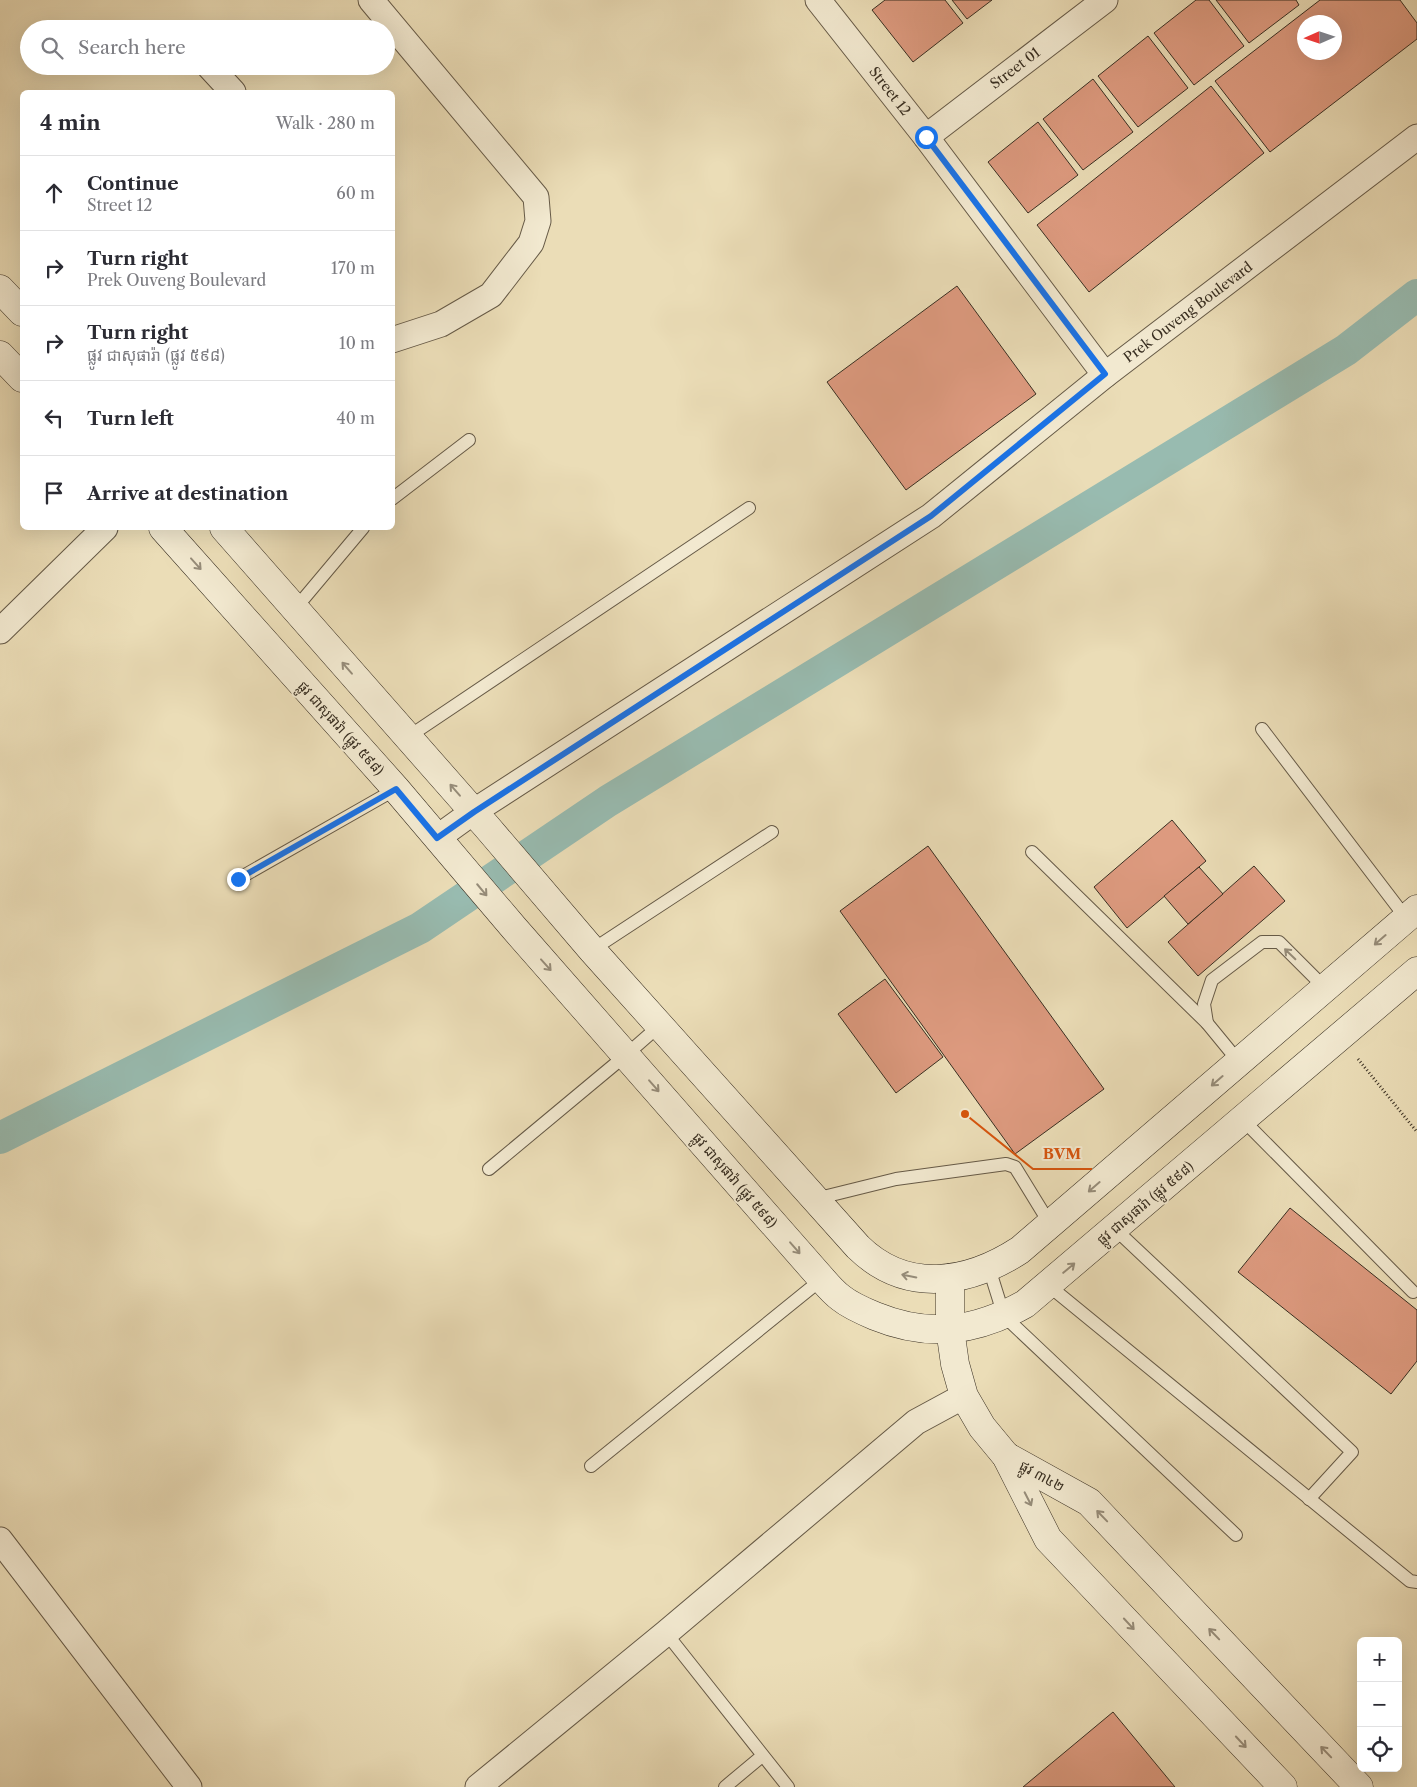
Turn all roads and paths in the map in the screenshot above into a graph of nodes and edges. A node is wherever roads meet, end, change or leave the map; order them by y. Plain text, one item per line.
1 (370, 0) edge
2 (818, 0) edge
3 (1105, 0) edge
4 (387, 20) edge
5 (395, 30) edge
6 (217, 75) edge
7 (231, 90) edge
8 (926, 137) junction
9 (1417, 137) edge
10 (0, 289) edge
11 (20, 310) edge
12 (395, 339) edge
13 (0, 355) edge
14 (1105, 374) junction
15 (20, 376) edge
16 (469, 440) dead end
17 (395, 496) edge
18 (749, 508) dead end
19 (103, 530) edge
20 (165, 530) edge
21 (226, 530) edge
22 (361, 530) edge
23 (295, 609) junction
24 (0, 631) edge
25 (1262, 729) dead end
26 (408, 737) junction
27 (396, 789) junction
28 (480, 819) junction
29 (772, 832) dead end
30 (444, 846) junction
31 (1032, 852) dead end
32 (238, 879) dead end
33 (1411, 913) edge
34 (592, 950) junction
35 (1417, 971) edge
36 (1325, 988) junction
37 (1207, 1023) junction
38 (660, 1026) junction
39 (1340, 1037) junction
40 (626, 1055) junction
41 (1239, 1062) junction
42 (1243, 1120) junction
43 (1417, 1132) edge
44 (489, 1169) dead end
45 (816, 1199) junction
46 (1050, 1224) junction
47 (1115, 1229) junction
48 (989, 1268) junction
49 (950, 1278) junction
50 (822, 1279) junction
51 (1048, 1285) junction
52 (1413, 1292) dead end
53 (1004, 1316) junction
54 (950, 1329) junction
55 (964, 1396) junction
56 (1006, 1456) junction
57 (591, 1466) dead end
58 (1309, 1499) junction
59 (1236, 1535) dead end
60 (0, 1540) edge
61 (1417, 1582) edge
62 (666, 1633) junction
63 (762, 1756) junction
64 (189, 1787) edge
65 (478, 1787) edge
66 (725, 1787) edge
67 (788, 1787) edge
68 (1283, 1787) edge
69 (1359, 1787) edge

1 - 4 street
2 - 8 street, Street 12
3 - 8 street, Street 01
5 - 12 street
6 - 7 street
8 - 14 street, Street 12
9 - 14 street, Prek Ouveng Boulevard
10 - 11 main road
13 - 15 main road
14 - 28 street, Prek Ouveng Boulevard
16 - 17 lane
18 - 26 lane
19 - 24 street
20 -> 27 main road, ផ្លូវ ជាសុផារ៉ា (ផ្លូវ ៥៩៨)
21 - 23 main road
22 - 23 lane
26 -> 23 main road
25 - 33 lane
28 -> 26 main road
27 - 30 main road, ផ្លូវ ជាសុផារ៉ា (ផ្លូវ ៥៩៨)
27 - 32 lane
28 - 30 street, Prek Ouveng Boulevard
28 - 34 main road
29 - 34 lane
30 -> 40 main road, ផ្លូវ ជាសុផារ៉ា (ផ្លូវ ៥៩៨)
31 - 37 lane
33 -> 36 main road
34 - 38 main road
35 - 39 main road, ផ្លូវ ជាសុផារ៉ា (ផ្លូវ ៥៩៨)
36 -> 37 lane
36 - 41 main road
37 - 41 lane
38 - 40 lane
38 - 45 main road
39 - 42 main road, ផ្លូវ ជាសុផារ៉ា (ផ្លូវ ៥៩៨)
39 - 43 path
40 - 44 lane
40 -> 50 main road, ផ្លូវ ជាសុផារ៉ា (ផ្លូវ ៥៩៨)
41 -> 46 main road
42 - 47 main road, ផ្លូវ ជាសុផារ៉ា (ផ្លូវ ៥៩៨)
42 - 52 lane
45 - 46 lane
49 -> 45 main road
46 - 48 main road
51 -> 47 main road, ផ្លូវ ជាសុផារ៉ា (ផ្លូវ ៥៩៨)
47 - 58 lane
48 - 49 main road
48 - 53 lane
49 - 54 main road
50 - 54 main road, ផ្លូវ ជាសុផារ៉ា (ផ្លូវ ៥៩៨)
50 - 57 lane
51 - 53 main road, ផ្លូវ ជាសុផារ៉ា (ផ្លូវ ៥៩៨)
51 - 58 lane
53 - 54 main road, ផ្លូវ ជាសុផារ៉ា (ផ្លូវ ៥៩៨)
53 - 59 lane
54 - 55 main road
55 - 56 main road
55 - 62 street
56 -> 68 main road, ផ្លូវ ៣៤២
69 -> 56 main road, ផ្លូវ ៣៤២
58 - 61 lane
60 - 64 street
62 - 63 lane
62 - 65 street
63 - 66 lane
63 - 67 lane

